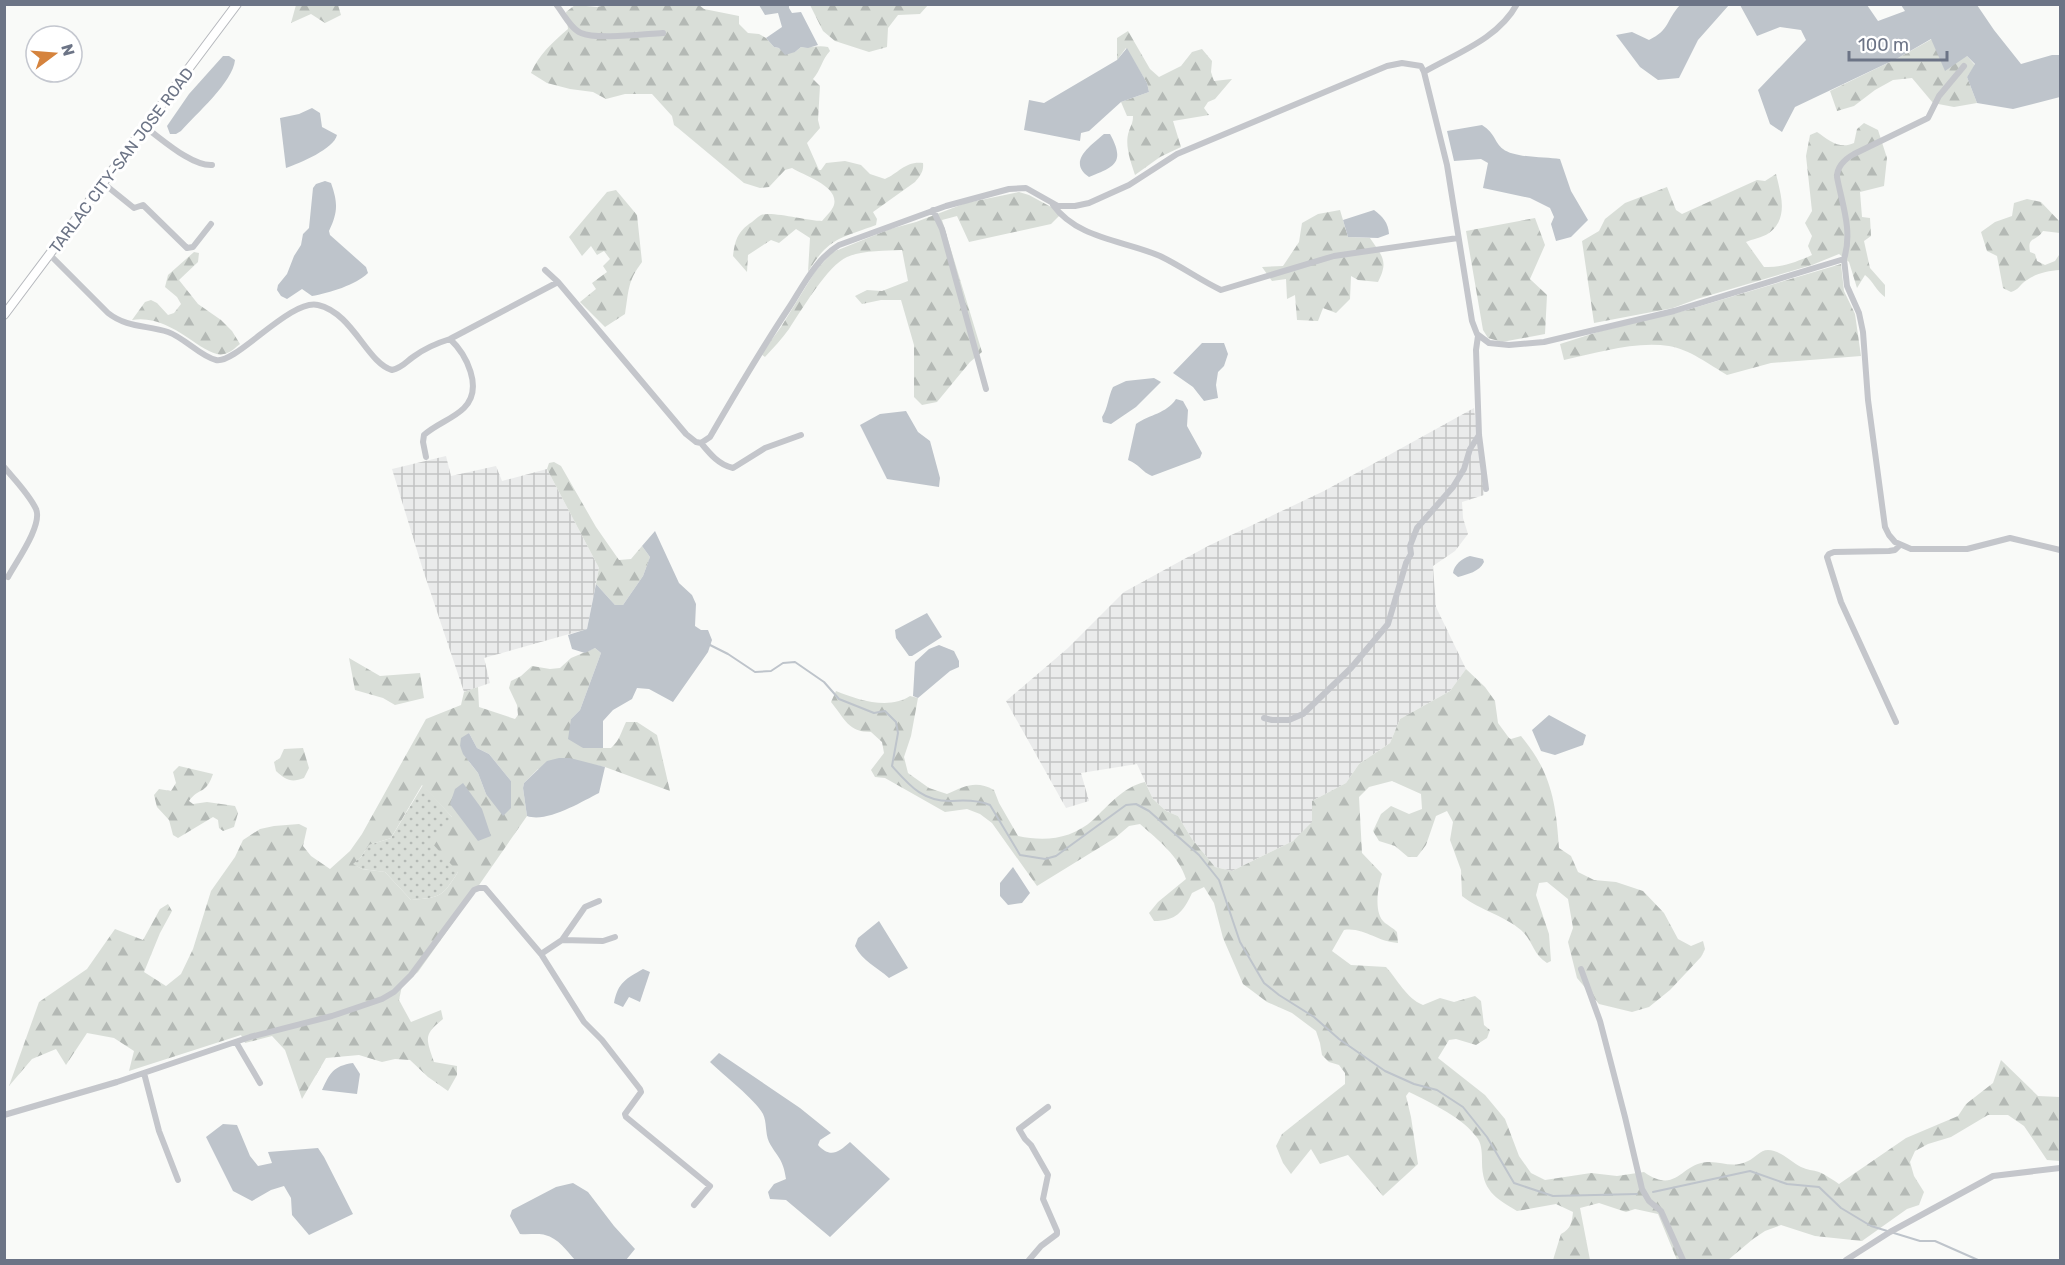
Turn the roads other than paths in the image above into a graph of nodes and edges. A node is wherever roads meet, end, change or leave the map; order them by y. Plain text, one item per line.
1 (237, 4) edge
2 (556, 4) edge
3 (1517, 4) edge
4 (663, 33) dead end
5 (1964, 66) dead end
6 (1424, 72) junction
7 (145, 127) junction
8 (212, 165) dead end
9 (103, 183) junction
10 (1052, 204) junction
11 (933, 210) junction
12 (211, 224) dead end
13 (1458, 238) junction
14 (50, 255) junction
15 (1844, 259) junction
16 (546, 270) dead end
17 (558, 282) junction
18 (4, 315) edge
19 (1478, 336) junction
20 (450, 339) junction
21 (986, 389) dead end
22 (801, 435) dead end
23 (1479, 435) junction
24 (701, 443) junction
25 (426, 458) dead end
26 (4, 467) edge
27 (1486, 489) dead end
28 (1900, 545) junction
29 (2061, 550) edge
30 (8, 577) dead end
31 (1264, 718) dead end
32 (1896, 722) dead end
33 (599, 901) dead end
34 (615, 937) dead end
35 (562, 940) junction
36 (541, 954) junction
37 (1581, 969) dead end
38 (236, 1042) junction
39 (144, 1073) junction
40 (260, 1083) dead end
41 (1048, 1107) dead end
42 (4, 1115) edge
43 (2061, 1168) edge
44 (178, 1180) dead end
45 (694, 1205) dead end
46 (1029, 1260) edge
47 (1683, 1260) edge
48 (1846, 1260) edge

1 - 7 main road, TARLAC CITY-SAN JOSE ROAD
2 - 4 street
3 - 6 street
5 - 15 street
6 - 10 street
6 - 13 street
7 - 8 street
7 - 9 main road, TARLAC CITY-SAN JOSE ROAD
9 - 12 street
9 - 14 main road, TARLAC CITY-SAN JOSE ROAD
10 - 11 street
10 - 13 street
11 - 21 street
11 - 24 street
13 - 19 street
14 - 18 main road, TARLAC CITY-SAN JOSE ROAD
14 - 20 street
15 - 19 street
15 - 28 street
16 - 17 street
17 - 20 street
17 - 24 street
19 - 23 street
20 - 25 street
22 - 24 street
23 - 27 street
23 - 31 street
26 - 30 street
28 - 29 street
28 - 32 street
33 - 35 street
34 - 35 street
35 - 36 street
36 - 38 street
36 - 45 street
37 - 47 street
38 - 39 street
38 - 40 street
39 - 42 street
39 - 44 street
41 - 46 street
43 - 48 street

